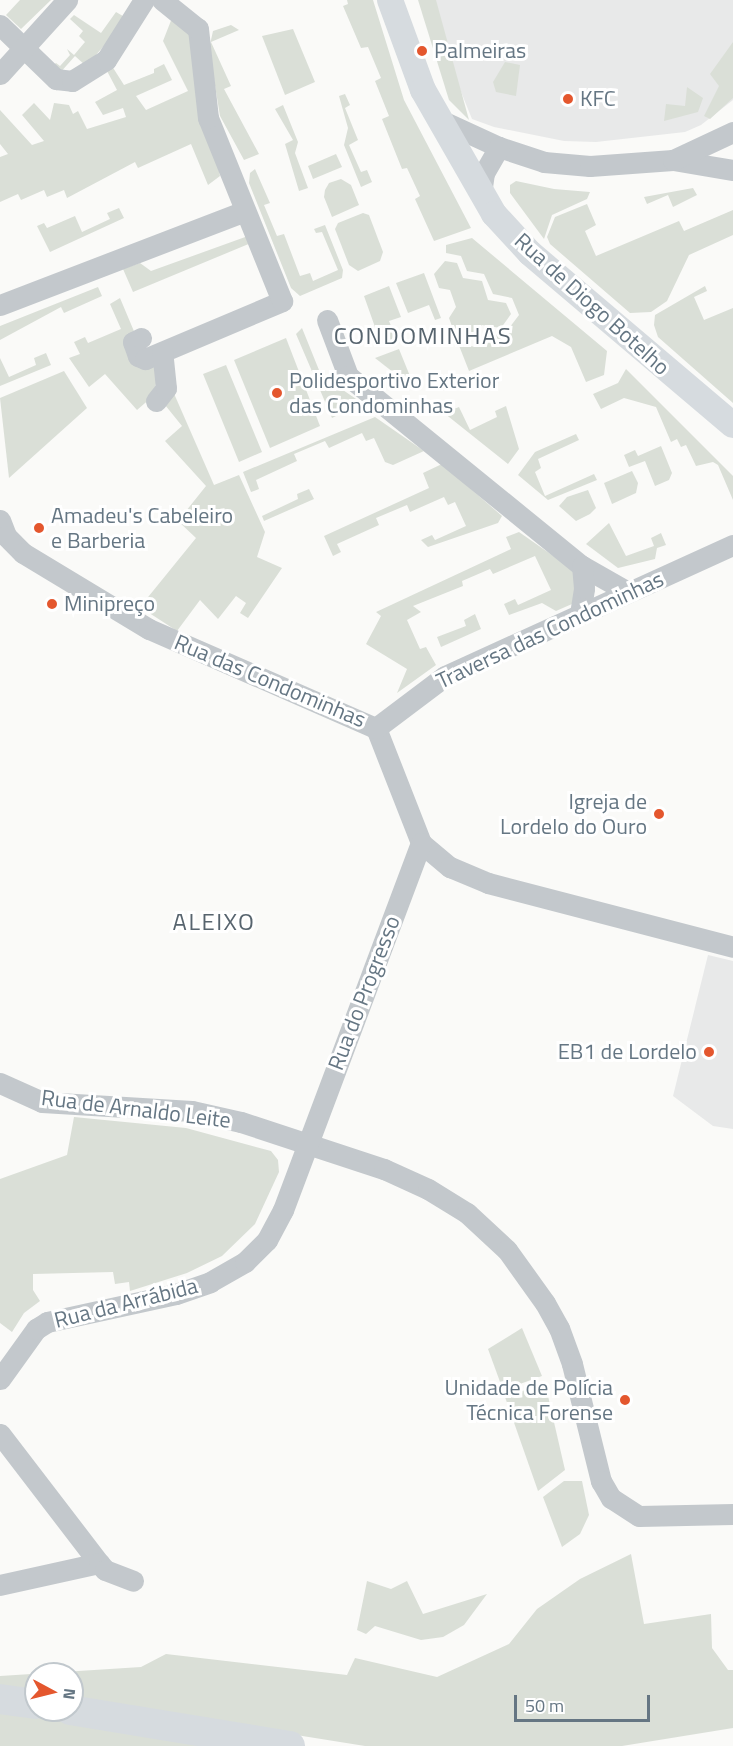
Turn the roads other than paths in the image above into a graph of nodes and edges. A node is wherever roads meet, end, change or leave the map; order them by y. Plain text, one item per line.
1 (67, 0) edge
2 (144, 0) edge
3 (162, 0) edge
4 (390, 0) edge
5 (0, 25) edge
6 (23, 49) junction
7 (0, 74) edge
8 (438, 119) junction
9 (733, 134) edge
10 (499, 147) junction
11 (673, 160) junction
12 (733, 170) edge
13 (482, 194) junction
14 (245, 211) junction
15 (0, 305) edge
16 (327, 320) dead end
17 (141, 338) dead end
18 (162, 352) junction
19 (156, 401) dead end
20 (708, 407) junction
21 (733, 425) edge
22 (733, 440) edge
23 (2, 533) edge
24 (733, 544) edge
25 (582, 566) junction
26 (628, 592) junction
27 (580, 614) junction
28 (376, 728) junction
29 (421, 843) junction
30 (733, 947) edge
31 (0, 1083) edge
32 (308, 1143) junction
33 (0, 1379) edge
34 (0, 1434) edge
35 (733, 1514) edge
36 (99, 1563) junction
37 (133, 1581) dead end
38 (0, 1585) edge
39 (0, 1699) edge
40 (24, 1702) edge
41 (84, 1712) edge
42 (290, 1746) edge

1 - 6 street
2 - 6 street
3 - 14 street
4 - 8 main road, Rua de Diogo Botelho
5 - 6 street
6 - 7 street
8 - 10 street
8 - 13 main road, Rua de Diogo Botelho
9 - 11 street
10 - 11 street
10 - 13 street
11 - 12 street
13 - 20 main road, Rua de Diogo Botelho
14 - 15 street
14 - 18 street
16 - 25 street
17 - 18 street
18 - 19 street
20 - 21 main road, Rua de Diogo Botelho
20 - 22 main road, Rua de Diogo Botelho
23 - 28 street, Rua das Condominhas
24 - 26 street, Traversa das Condominhas
25 - 26 street
25 - 27 street
26 - 27 street, Traversa das Condominhas
27 - 28 street, Traversa das Condominhas
28 - 29 street, Rua das Condominhas
29 - 30 street, Rua das Condominhas
29 - 32 street, Rua do Progresso
31 - 32 street, Rua de Arnaldo Leite
32 - 33 street, Rua da Arrábida
32 - 35 street, Rua de Arnaldo Leite
34 - 36 street
36 - 37 street
36 - 38 street
39 - 40 highway
41 - 42 highway

